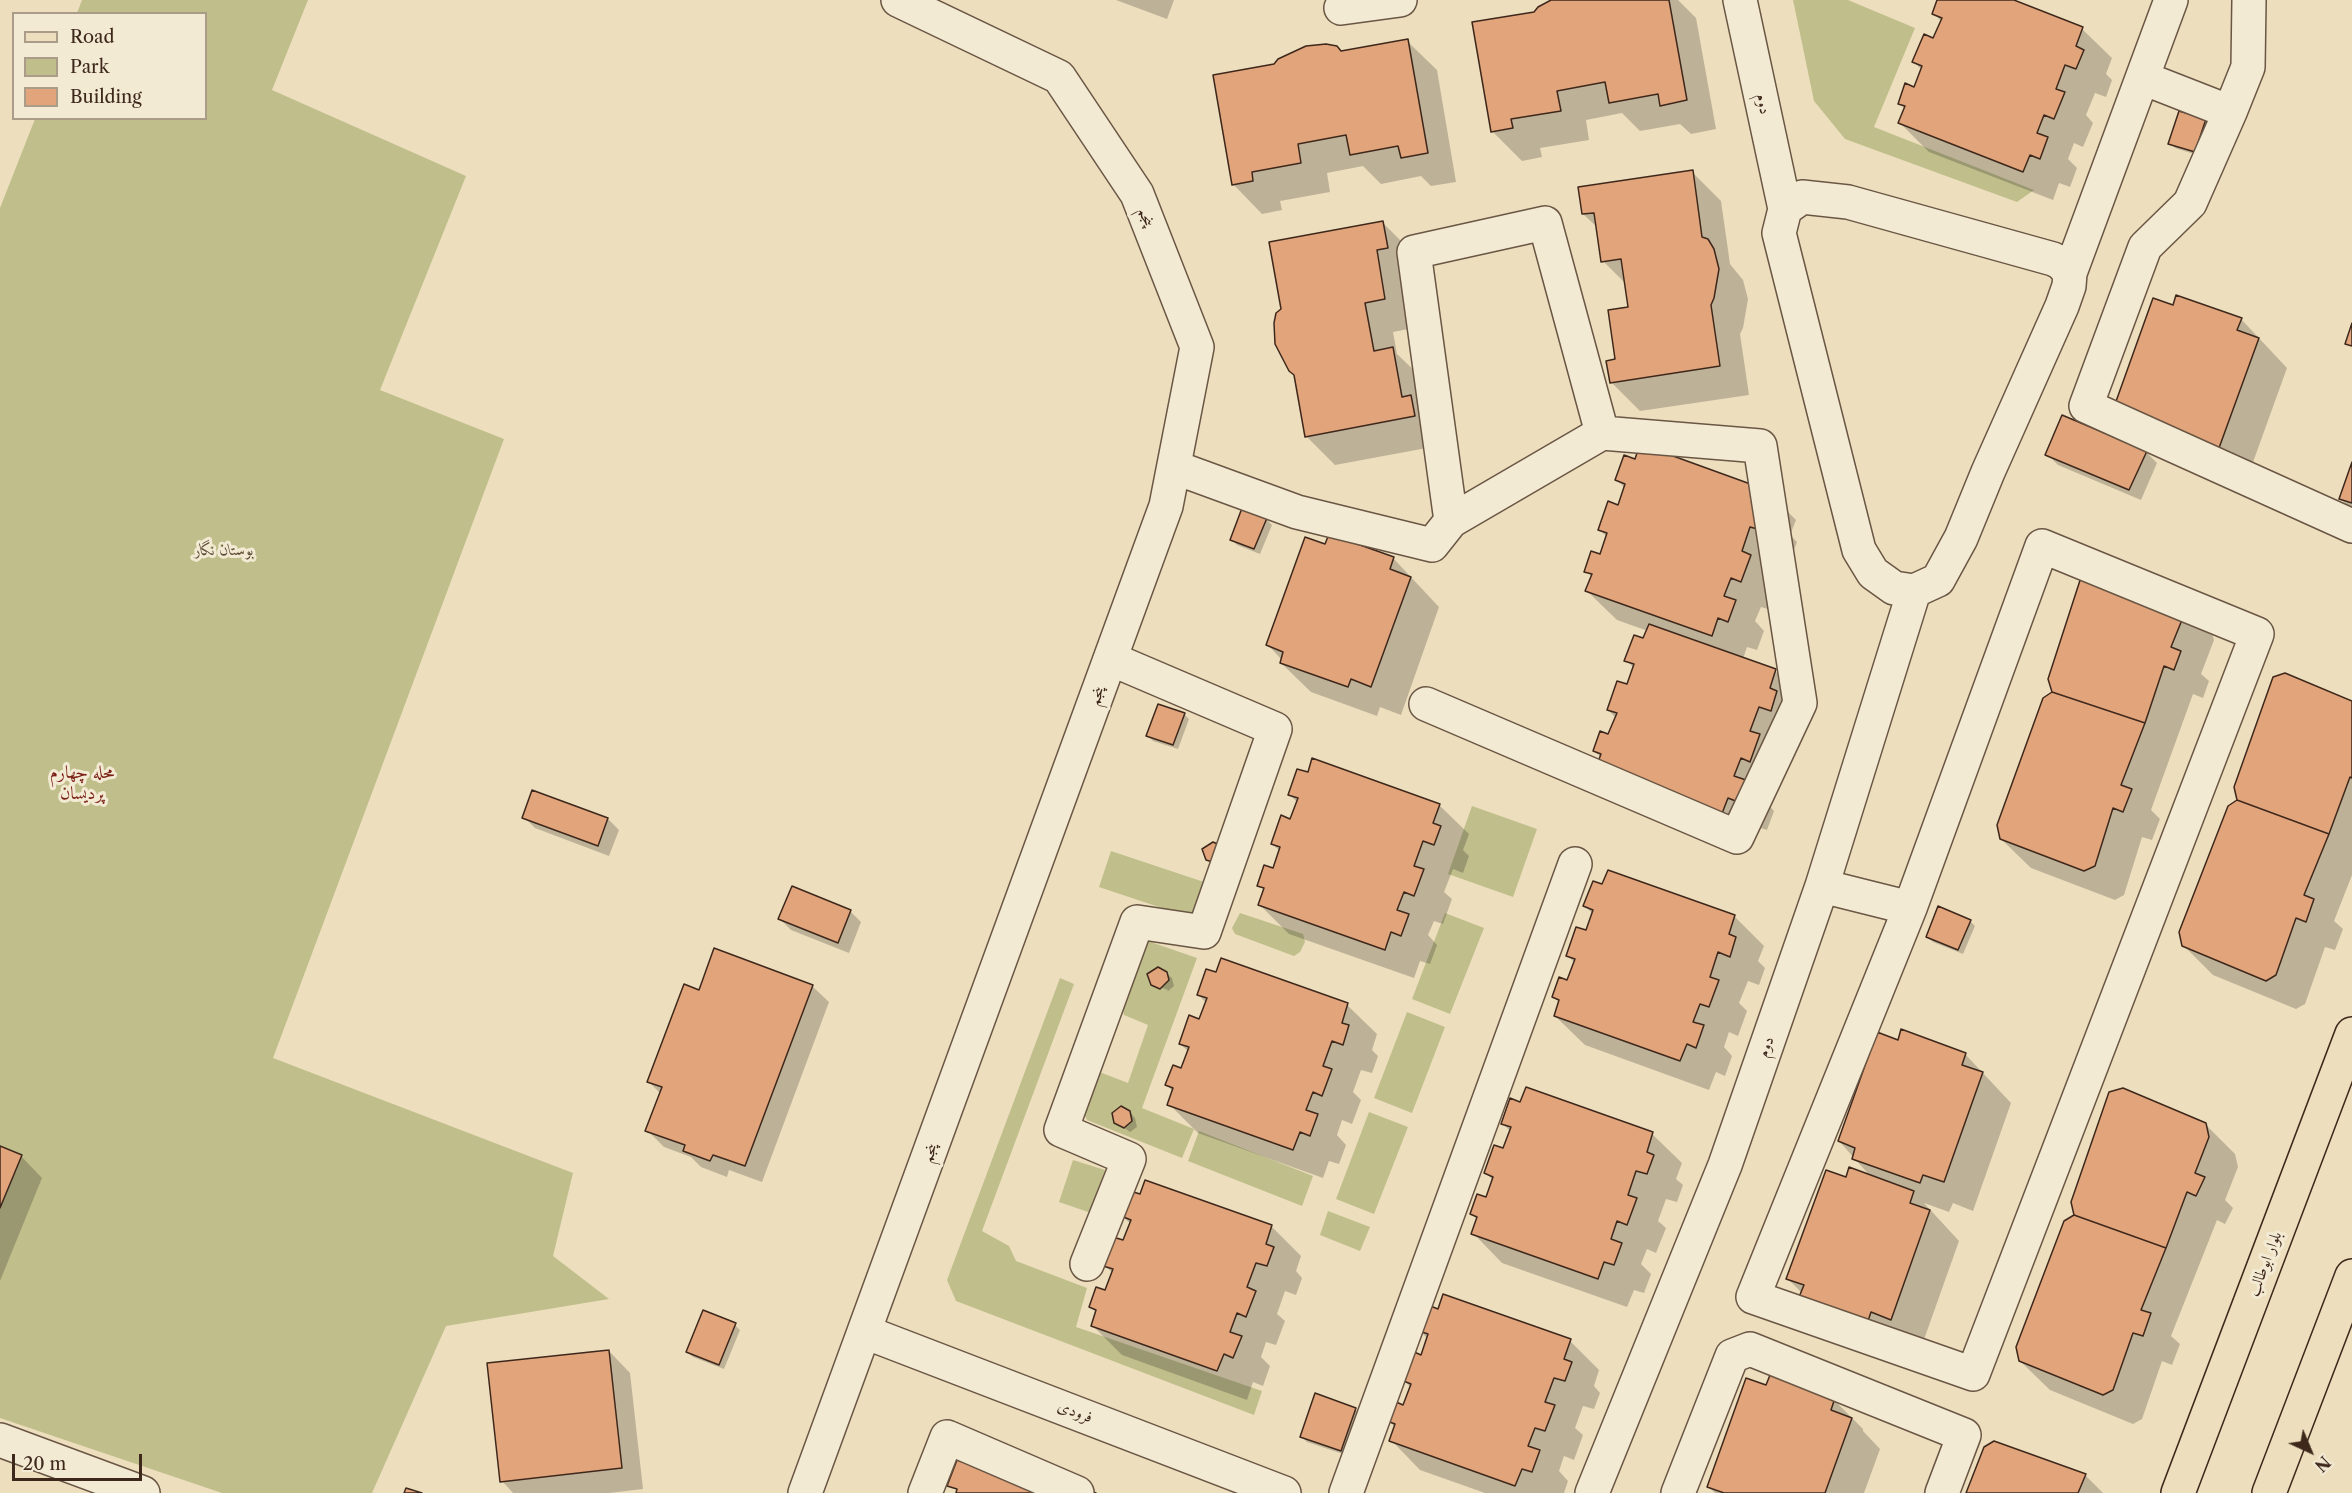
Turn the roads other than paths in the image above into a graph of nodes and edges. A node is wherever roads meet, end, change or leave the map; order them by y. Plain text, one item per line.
1 (898, 0) edge
2 (1400, 0) edge
3 (1740, 0) edge
4 (2171, 0) edge
5 (2249, 0) edge
6 (1341, 8) dead end
7 (2143, 78) junction
8 (2230, 112) junction
9 (1785, 209) junction
10 (2070, 273) junction
11 (1602, 433) junction
12 (1174, 467) junction
13 (1451, 521) junction
14 (2352, 526) edge
15 (1914, 591) junction
16 (1110, 659) junction
17 (1426, 704) dead end
18 (1575, 864) dead end
19 (1822, 886) junction
20 (1910, 908) junction
21 (2352, 1034) edge
22 (1086, 1264) dead end
23 (2352, 1276) edge
24 (865, 1332) junction
25 (0, 1440) edge
26 (1264, 1489) edge
27 (143, 1493) edge
28 (805, 1493) edge
29 (925, 1493) edge
30 (1077, 1493) edge
31 (1346, 1493) edge
32 (1592, 1493) edge
33 (1678, 1493) edge
34 (1942, 1493) edge
35 (2178, 1493) edge
36 (2269, 1493) edge

1 - 12 street, پنجم
2 - 6 street
3 - 9 street, دوم
4 - 7 street
5 - 8 street
7 - 8 street
7 - 10 street
8 - 14 street
9 - 10 street
9 - 15 street
10 - 15 street
11 - 13 street
11 - 13 street
11 - 17 street
12 - 13 street
12 - 16 street, پنجم
15 - 19 street, دوم
16 - 22 street
16 - 24 street, پنجم
18 - 31 street
19 - 20 street
19 - 32 street, دوم
20 - 20 street
21 - 35 main road, بلوار ابوطالب
23 - 36 main road
24 - 26 street, فرودی
24 - 28 street, پنجم
25 - 27 street
29 - 30 street
33 - 34 street

